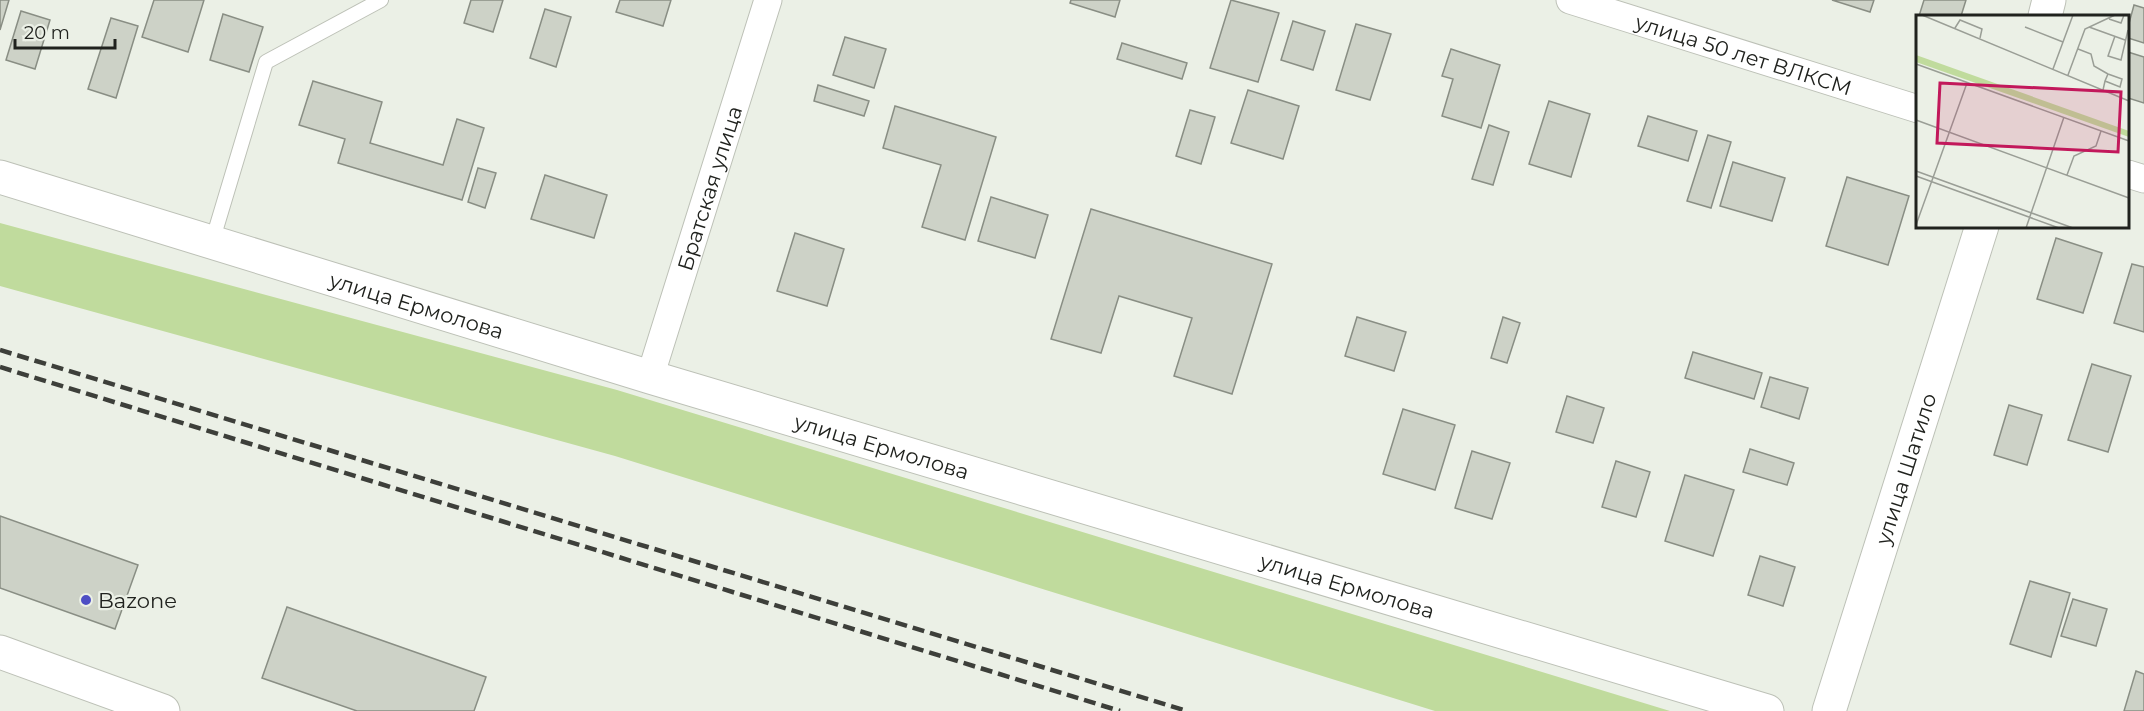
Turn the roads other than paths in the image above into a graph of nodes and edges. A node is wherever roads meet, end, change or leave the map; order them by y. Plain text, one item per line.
1 (381, 0) edge
2 (768, 0) edge
3 (1570, 0) edge
4 (2049, 0) edge
5 (2044, 15) edge
6 (1916, 108) edge
7 (2129, 175) edge
8 (0, 177) edge
9 (2144, 179) edge
10 (1981, 228) edge
11 (212, 242) junction
12 (650, 376) junction
13 (0, 652) edge
14 (163, 711) edge
15 (1767, 711) edge
16 (1829, 711) edge

1 - 11 lane
2 - 12 street, Братская улица
3 - 6 street, улица 50 лет ВЛКСМ
4 - 5 street
7 - 9 street
8 - 11 street, улица Ермолова
10 - 16 street, улица Шатило
11 - 12 street, улица Ермолова
12 - 15 street, улица Ермолова
13 - 14 street

